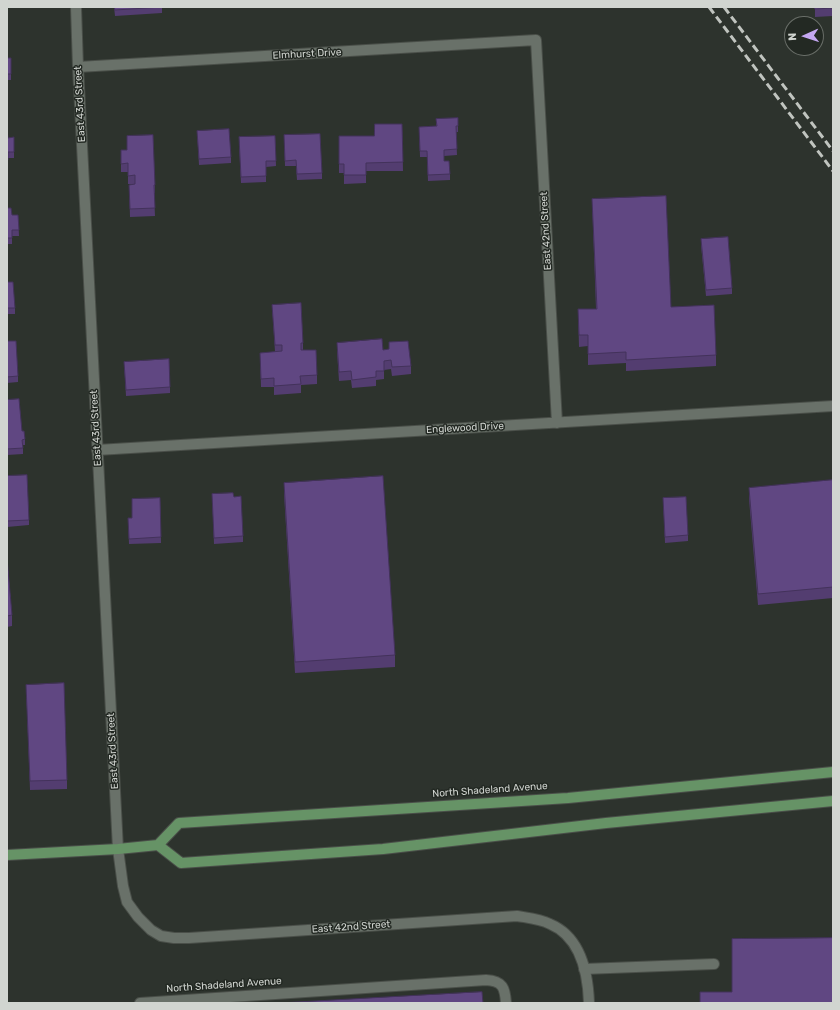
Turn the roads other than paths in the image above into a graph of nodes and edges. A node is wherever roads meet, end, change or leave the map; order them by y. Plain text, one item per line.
1 (76, 7) edge
2 (536, 40) joint
3 (78, 67) junction
4 (833, 406) edge
5 (557, 423) junction
6 (97, 450) junction
7 (833, 772) edge
8 (833, 801) edge
9 (158, 845) junction
10 (118, 849) junction
11 (7, 855) edge
12 (714, 964) dead end
13 (584, 969) junction
14 (251, 999) edge
15 (140, 1003) edge
16 (506, 1003) edge
17 (589, 1003) edge

1 - 3 street, East 43rd Street
2 - 3 street, Elmhurst Drive
2 - 5 street, East 42nd Street
3 - 6 street, East 43rd Street
4 - 5 street, Englewood Drive
5 - 6 street, Englewood Drive
6 - 10 street, East 43rd Street
7 - 9 main road, North Shadeland Avenue
8 - 9 main road
9 - 10 main road
10 - 11 main road
10 - 13 street, East 42nd Street
12 - 13 street
13 - 17 street, East 42nd Street
14 - 15 street, North Shadeland Avenue
14 - 16 street, North Shadeland Avenue

